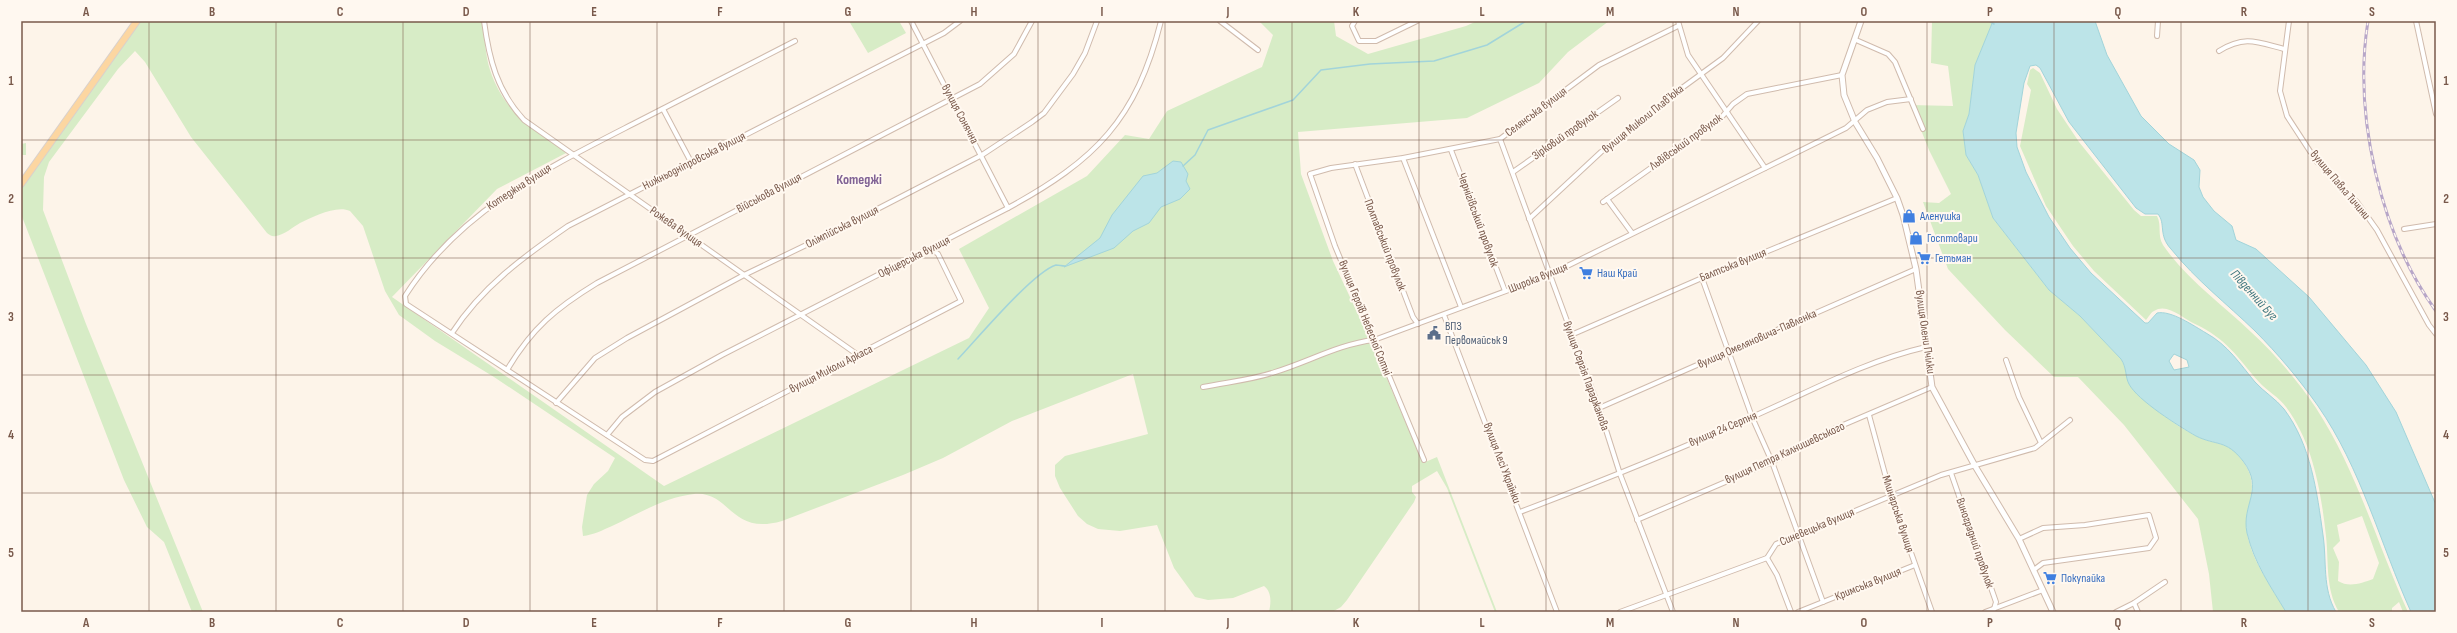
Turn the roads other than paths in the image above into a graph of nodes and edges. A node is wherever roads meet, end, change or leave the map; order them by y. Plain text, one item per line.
1 (137, 21) edge
2 (484, 21) edge
3 (911, 21) edge
4 (960, 21) edge
5 (1032, 21) edge
6 (1097, 21) edge
7 (1161, 21) edge
8 (1220, 21) edge
9 (1355, 21) edge
10 (1416, 21) edge
11 (1678, 21) edge
12 (1758, 21) edge
13 (1861, 21) edge
14 (2158, 21) edge
15 (2289, 21) edge
16 (2416, 21) edge
17 (1678, 26) junction
18 (2157, 36) dead end
19 (1856, 40) junction
20 (795, 41) dead end
21 (922, 44) junction
22 (2284, 49) junction
23 (1258, 50) dead end
24 (2219, 51) dead end
25 (1701, 74) junction
26 (1842, 75) junction
27 (952, 98) junction
28 (1618, 98) dead end
29 (1911, 99) junction
30 (662, 109) junction
31 (1728, 112) junction
32 (2436, 114) edge
33 (1855, 122) junction
34 (1923, 129) dead end
35 (1500, 139) junction
36 (1451, 150) junction
37 (574, 154) junction
38 (982, 155) junction
39 (1403, 158) junction
40 (691, 162) junction
41 (1355, 164) junction
42 (1765, 168) junction
43 (1513, 172) junction
44 (1310, 174) joint
45 (21, 184) edge
46 (630, 194) junction
47 (1897, 198) junction
48 (1607, 199) junction
49 (1602, 202) dead end
50 (1008, 208) junction
51 (1529, 219) junction
52 (2436, 224) edge
53 (2404, 229) dead end
54 (1632, 233) junction
55 (689, 236) junction
56 (930, 248) junction
57 (1916, 269) junction
58 (744, 275) junction
59 (1549, 276) junction
60 (1702, 278) junction
61 (1505, 291) junction
62 (1461, 307) junction
63 (801, 314) junction
64 (1444, 315) junction
65 (1418, 324) junction
66 (452, 333) junction
67 (2436, 334) edge
68 (1571, 335) junction
69 (1374, 340) junction
70 (1926, 347) junction
71 (1729, 352) junction
72 (858, 355) junction
73 (2006, 360) dead end
74 (507, 370) junction
75 (1203, 387) dead end
76 (1932, 387) junction
77 (556, 403) junction
78 (1599, 408) junction
79 (1869, 415) junction
80 (1752, 417) junction
81 (2070, 420) dead end
82 (607, 435) junction
83 (2041, 443) junction
84 (1424, 460) dead end
85 (1772, 462) junction
86 (1975, 466) junction
87 (1951, 473) junction
88 (1620, 474) junction
89 (1891, 496) junction
90 (1520, 512) junction
91 (1637, 520) junction
92 (1797, 536) junction
93 (2019, 539) junction
94 (1767, 558) junction
95 (1915, 565) junction
96 (2035, 569) junction
97 (2165, 582) dead end
98 (2043, 590) junction
99 (1666, 594) junction
100 (1823, 602) junction
101 (2134, 603) junction
102 (1994, 610) edge
103 (1557, 612) edge
104 (1620, 612) edge
105 (1673, 612) edge
106 (1791, 612) edge
107 (1798, 612) edge
108 (1932, 612) edge
109 (1985, 612) edge
110 (2053, 612) edge
111 (2116, 612) edge
112 (2138, 612) edge

1 - 45 main road
2 - 37 street, Рожева вулиця
3 - 21 street, вулиця Сонячна
4 - 21 street, Нижньодніпровська вулиця
5 - 27 street, Військова вулиця
6 - 38 street, Олімпійська вулиця
7 - 50 street, Офіцерська вулиця
8 - 23 street
9 - 10 street
11 - 17 street
12 - 25 street, вулиця Миколи Плавʼюка
13 - 19 street, вулиця Олени Пчілки
14 - 18 street
15 - 22 street, вулиця Павла Тичини
16 - 32 street
17 - 25 street
17 - 35 street, Селянська вулиця
19 - 26 street, вулиця Олени Пчілки
19 - 29 street
20 - 30 street, Котеджна вулиця
21 - 27 street, вулиця Сонячна
21 - 40 street, Нижньодніпровська вулиця
22 - 24 street
22 - 67 street, вулиця Павла Тичини
25 - 31 street
25 - 51 street, вулиця Миколи Плавʼюка
26 - 31 street, Львівський провулок
26 - 33 street, вулиця Олени Пчілки
27 - 38 street, вулиця Сонячна
27 - 55 street, Військова вулиця
28 - 43 street, Зірковий провулок
29 - 33 street, Широка вулиця
29 - 34 street
30 - 37 street, Котеджна вулиця
30 - 40 street
31 - 42 street
31 - 48 street, Львівський провулок
33 - 42 street, Широка вулиця
33 - 47 street, вулиця Олени Пчілки
35 - 36 street, Селянська вулиця
35 - 43 street, вулиця Сергія Параджанова
36 - 39 street, Селянська вулиця
36 - 61 street, Чернігівський провулок
37 - 46 street, Рожева вулиця
37 - 66 street, Котеджна вулиця
38 - 50 street, вулиця Сонячна
38 - 58 street, Олімпійська вулиця
39 - 41 street, Селянська вулиця
39 - 62 street
40 - 46 street, Нижньодніпровська вулиця
41 - 44 street, Селянська вулиця
41 - 65 street, Полтавський провулок
42 - 54 street, Широка вулиця
43 - 51 street, вулиця Сергія Параджанова
44 - 69 street, вулиця Героїв Небесної Сотні
46 - 55 street, Рожева вулиця
46 - 66 street, Нижньодніпровська вулиця
47 - 57 street, вулиця Олени Пчілки
47 - 60 street, Балтська вулиця
48 - 49 street, Львівський провулок
48 - 54 street
50 - 56 street, Офіцерська вулиця
51 - 59 street, вулиця Сергія Параджанова
52 - 53 street
54 - 59 street, Широка вулиця
55 - 58 street, Рожева вулиця
55 - 74 street, Військова вулиця
56 - 63 street, Офіцерська вулиця
56 - 72 street, вулиця Миколи Аркаса
57 - 70 street, вулиця Олени Пчілки
57 - 71 street, вулиця Омеляновича-Павленка
58 - 63 street, Рожева вулиця
58 - 77 street, Олімпійська вулиця
59 - 61 street, Широка вулиця
59 - 68 street, вулиця Сергія Параджанова
60 - 68 street, Балтська вулиця
60 - 71 street
61 - 62 street, Широка вулиця
62 - 64 street, Широка вулиця
63 - 72 street, Рожева вулиця
63 - 82 street, Офіцерська вулиця
64 - 65 street, Широка вулиця
64 - 90 street, вулиця Лесі Українки
65 - 69 street, Широка вулиця
66 - 74 street
68 - 78 street, вулиця Сергія Параджанова
69 - 75 street, Широка вулиця
69 - 84 street, вулиця Героїв Небесної Сотні
70 - 76 street, вулиця Олени Пчілки
70 - 80 street, вулиця 24 Серпня
71 - 78 street, вулиця Омеляновича-Павленка
71 - 80 street
72 - 82 street, вулиця Миколи Аркаса
73 - 83 street
74 - 77 street
76 - 79 street, вулиця Петра Калнишевського
76 - 86 street, вулиця Олени Пчілки
77 - 82 street
78 - 88 street, вулиця Сергія Параджанова
79 - 85 street, вулиця Петра Калнишевського
79 - 89 street, Млинарська вулиця
80 - 85 street
80 - 88 street, вулиця 24 Серпня
81 - 83 street, Синевецька вулиця
83 - 86 street, Синевецька вулиця
85 - 91 street, вулиця Петра Калнишевського
85 - 92 street
86 - 87 street, Синевецька вулиця
86 - 93 street, вулиця Олени Пчілки
87 - 89 street, Синевецька вулиця
87 - 102 street, Виноградний провулок
88 - 90 street, вулиця 24 Серпня
88 - 91 street, вулиця Сергія Параджанова
89 - 92 street, Синевецька вулиця
89 - 95 street, Млинарська вулиця
90 - 103 street, вулиця Лесі Українки
91 - 99 street, вулиця Сергія Параджанова
92 - 94 street, Синевецька вулиця
92 - 100 street
93 - 96 street, вулиця Олени Пчілки
93 - 96 street
94 - 99 street, Синевецька вулиця
94 - 106 street
95 - 100 street, Кримська вулиця
95 - 108 street, Млинарська вулиця
96 - 98 street, вулиця Олени Пчілки
97 - 101 street
98 - 102 street
98 - 110 street, вулиця Олени Пчілки
99 - 104 street, Синевецька вулиця
99 - 105 street, вулиця Сергія Параджанова
100 - 107 street, Кримська вулиця
101 - 111 street
101 - 112 street
102 - 109 street

